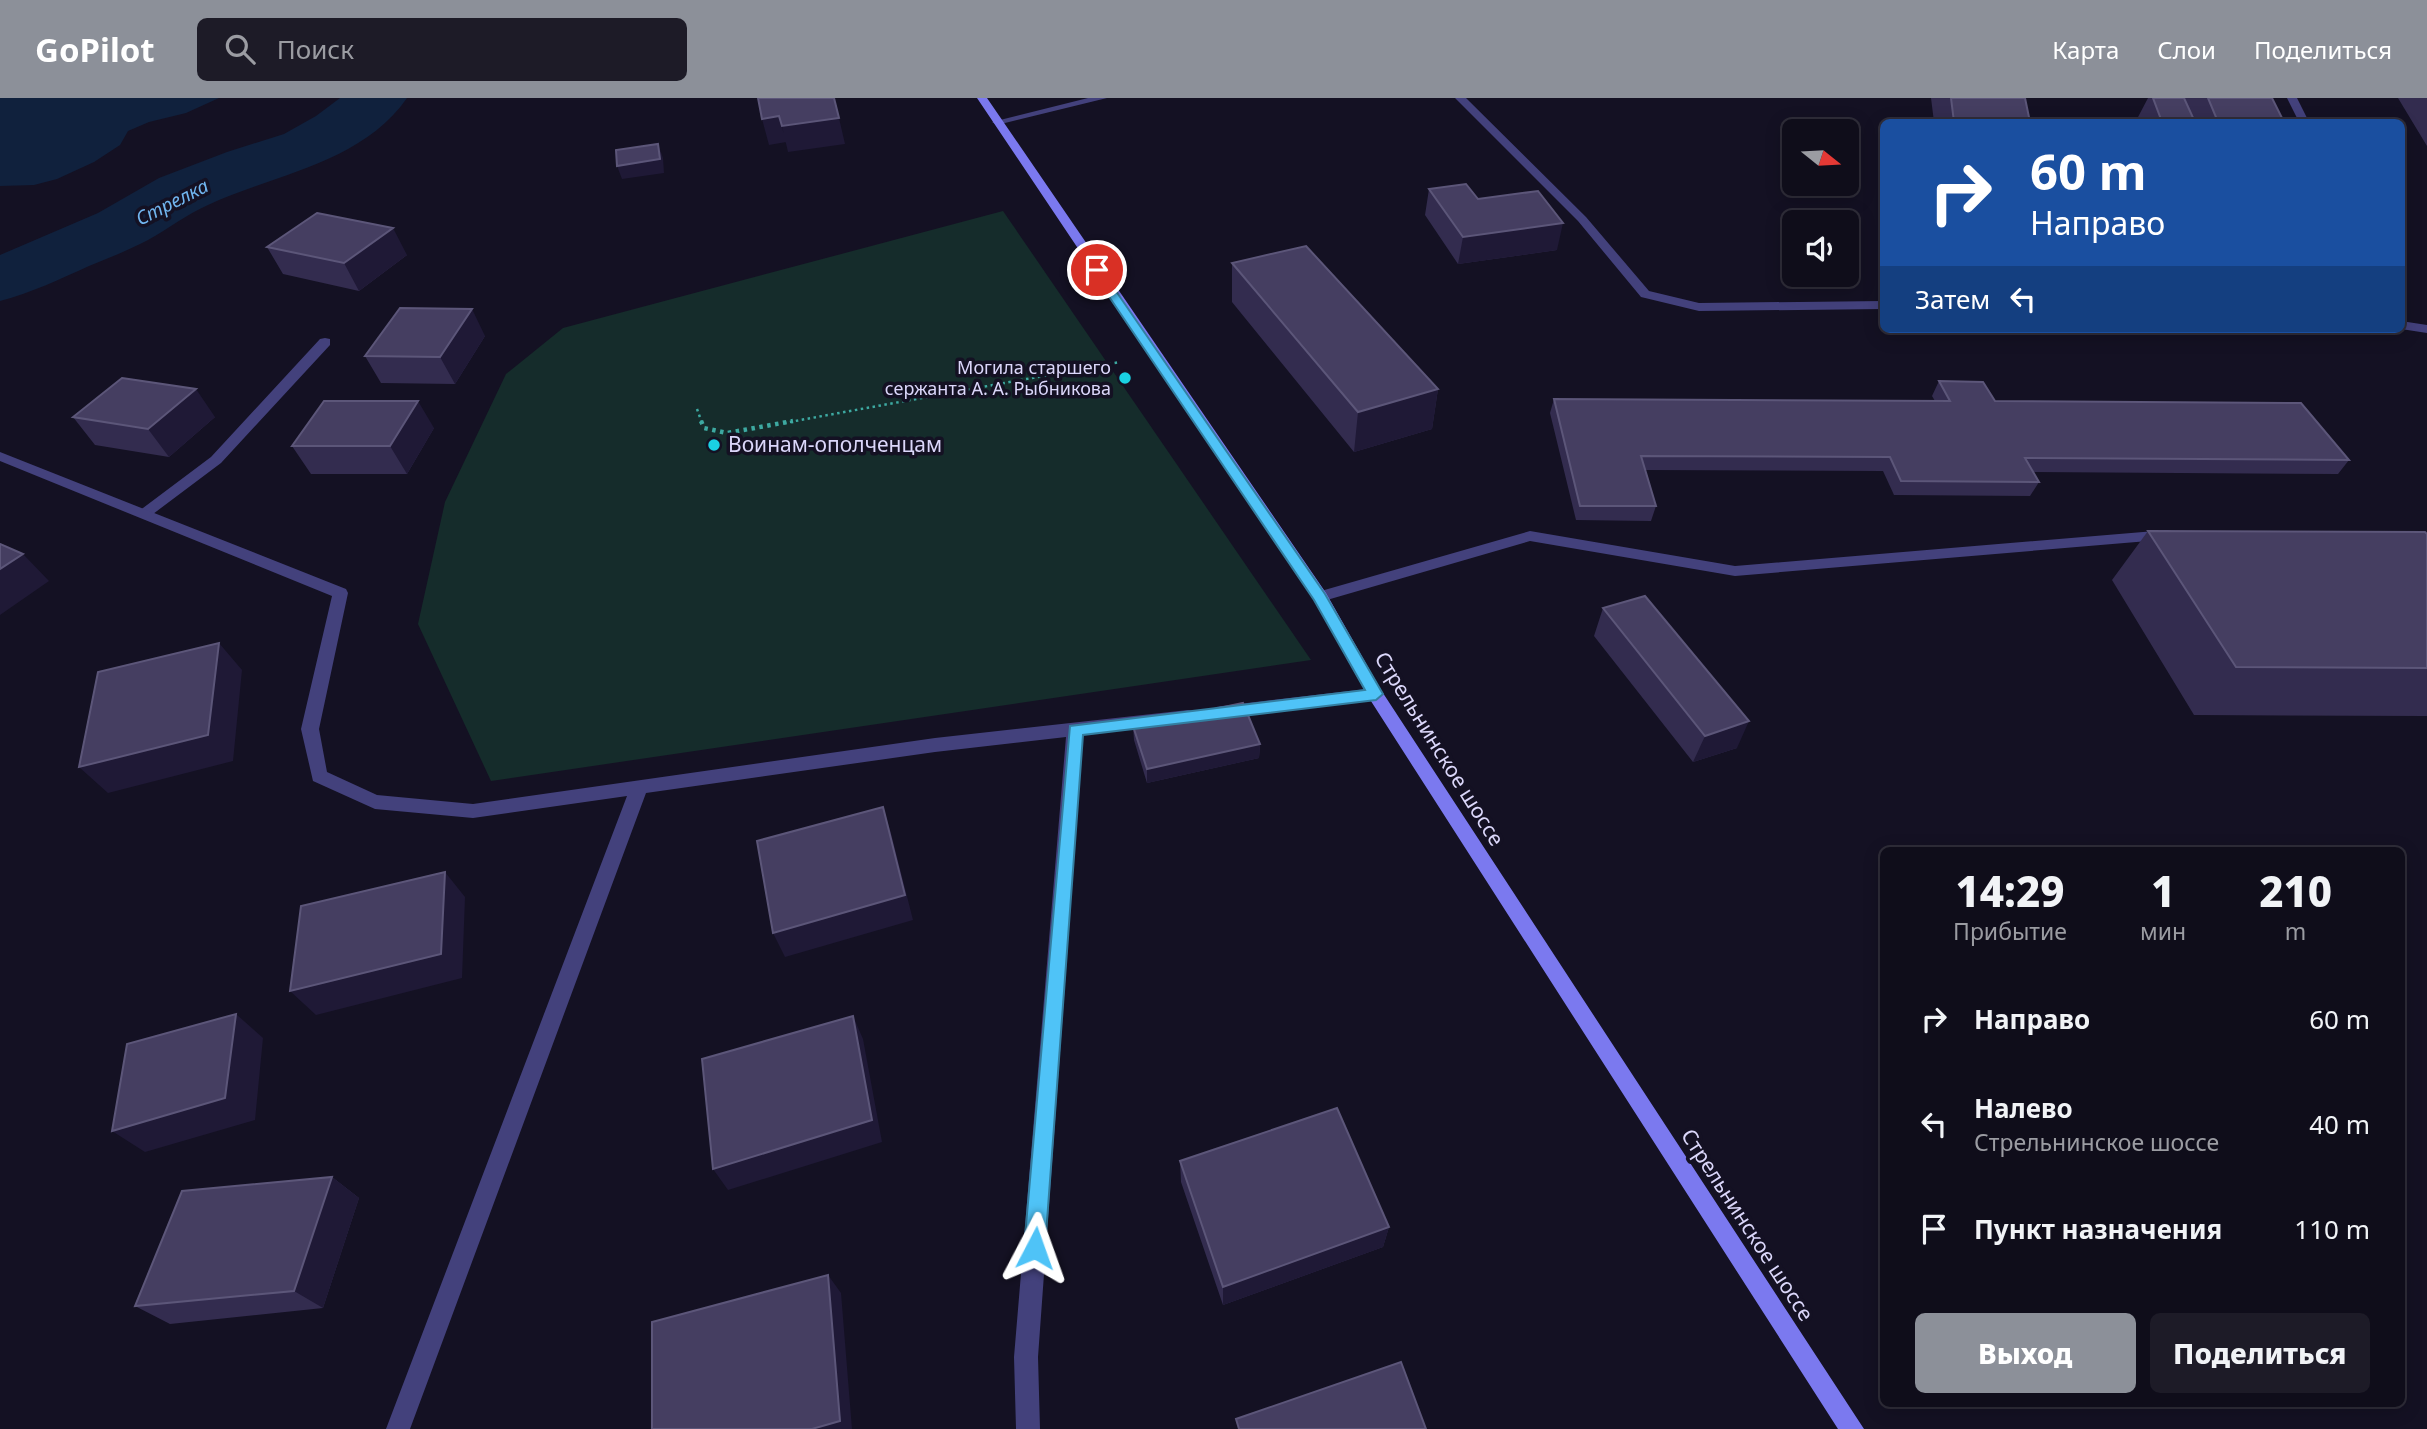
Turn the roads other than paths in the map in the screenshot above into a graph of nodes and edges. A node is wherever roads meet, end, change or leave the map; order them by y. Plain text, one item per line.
1 (982, 98) edge
2 (1102, 98) edge
3 (1460, 98) edge
4 (2292, 98) edge
5 (2302, 119) edge
6 (997, 122) junction
7 (1880, 305) edge
8 (2405, 326) edge
9 (2427, 329) edge
10 (325, 342) dead end
11 (0, 456) edge
12 (144, 514) junction
13 (2178, 534) edge
14 (1320, 597) junction
15 (1376, 694) junction
16 (1075, 730) junction
17 (639, 787) junction
18 (398, 1429) edge
19 (1028, 1429) edge
20 (1852, 1429) edge

1 - 6 main road, Стрельнинское шоссе
2 - 6 street
3 - 7 street
4 - 5 street
6 - 14 main road, Стрельнинское шоссе
8 - 9 street
10 - 12 street
11 - 12 street
12 - 17 street
13 - 14 street
14 - 15 main road, Стрельнинское шоссе
15 - 16 street
15 - 20 main road, Стрельнинское шоссе
16 - 17 street
16 - 19 street
17 - 18 street

